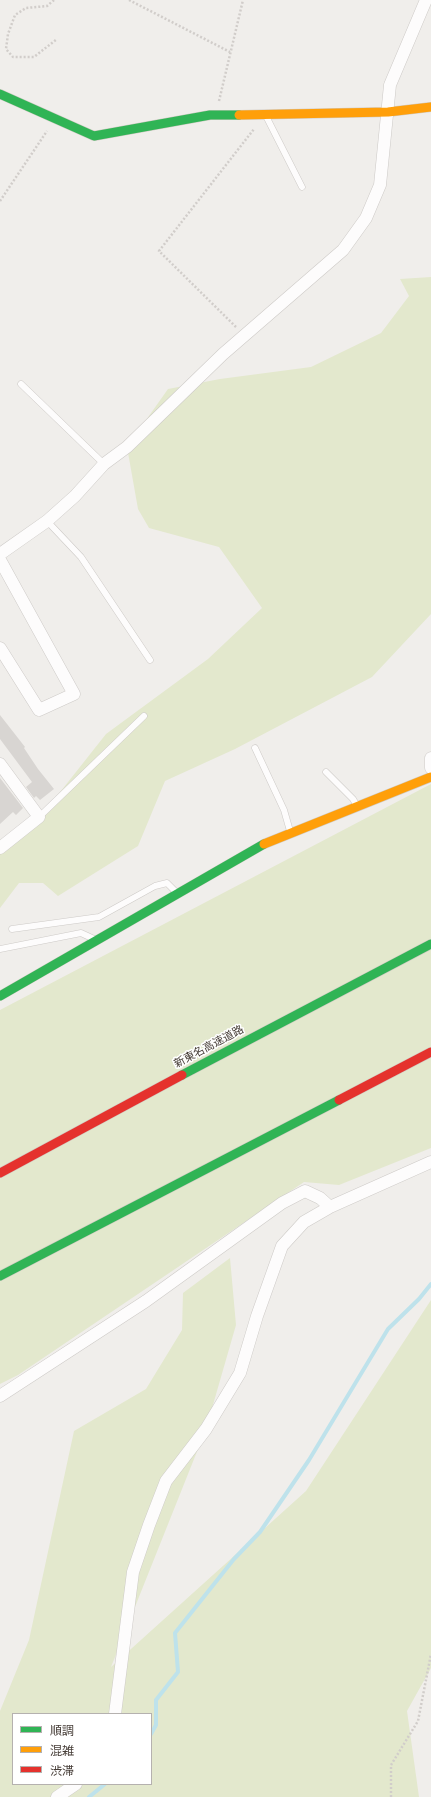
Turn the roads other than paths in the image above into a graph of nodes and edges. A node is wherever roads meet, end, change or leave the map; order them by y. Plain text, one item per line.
1 (426, 0) edge
2 (0, 94) edge
3 (431, 107) edge
4 (388, 112) junction
5 (265, 114) junction
6 (302, 187) dead end
7 (21, 384) dead end
8 (104, 464) junction
9 (47, 521) junction
10 (0, 554) edge
11 (0, 560) edge
12 (0, 648) edge
13 (150, 660) dead end
14 (144, 716) dead end
15 (255, 748) dead end
16 (431, 758) edge
17 (0, 764) edge
18 (431, 768) edge
19 (326, 772) dead end
20 (431, 777) edge
21 (357, 807) junction
22 (39, 817) junction
23 (291, 833) junction
24 (0, 848) edge
25 (178, 893) junction
26 (12, 929) dead end
27 (97, 940) junction
28 (431, 944) edge
29 (0, 949) edge
30 (0, 996) edge
31 (431, 1052) edge
32 (431, 1162) edge
33 (0, 1173) edge
34 (330, 1207) junction
35 (0, 1276) edge
36 (0, 1396) edge
37 (115, 1713) edge
38 (75, 1785) edge
39 (57, 1797) edge

1 - 4 street
2 - 5 main road
3 - 4 main road
4 - 5 main road
4 - 8 street
5 - 6 lane
7 - 8 lane
8 - 9 street
9 - 10 street
9 - 13 lane
11 - 12 street
14 - 22 lane
15 - 23 lane
16 - 18 street
17 - 22 street
19 - 21 lane
20 - 21 main road
21 - 23 main road
22 - 24 street
23 - 25 main road
25 - 26 lane
25 - 27 main road
27 - 29 lane
27 - 30 main road
28 - 33 main road, 新東名高速道路
31 - 35 main road
32 - 34 street
34 - 36 street
34 - 37 street
38 - 39 street

